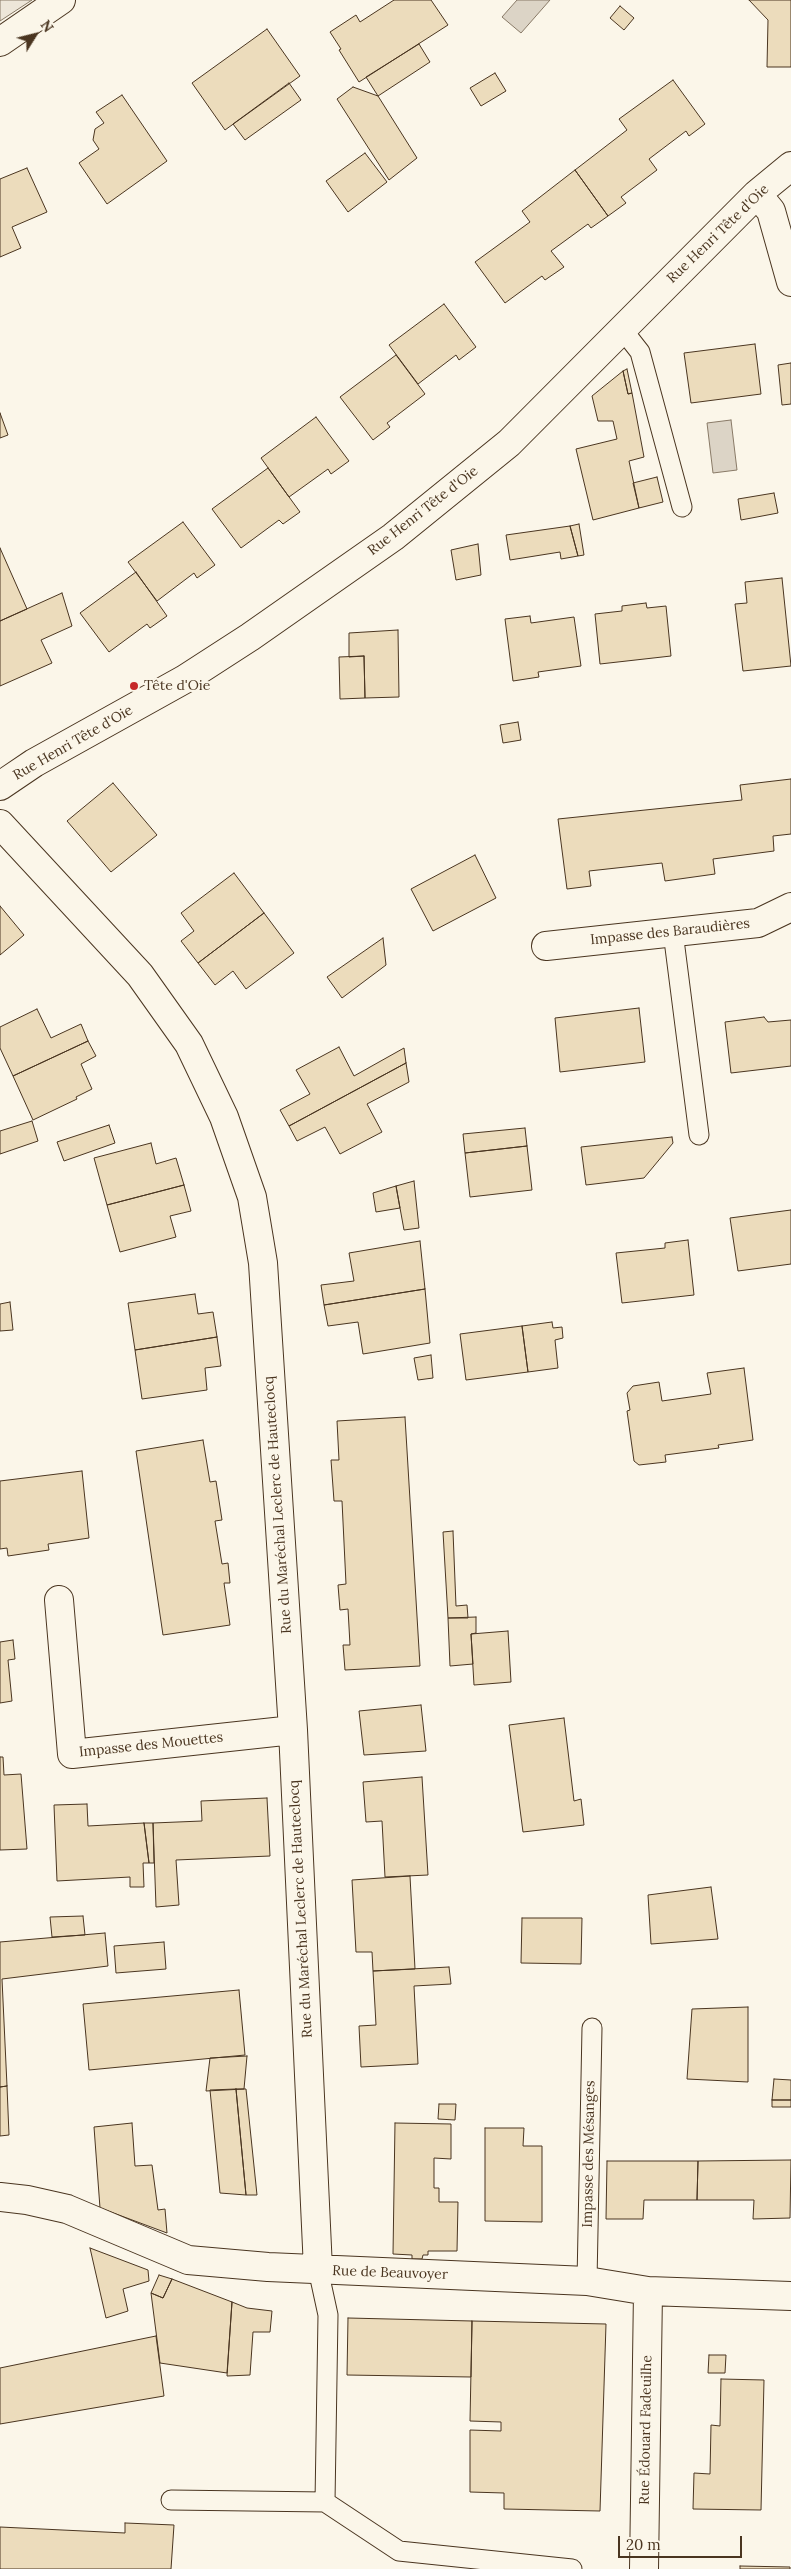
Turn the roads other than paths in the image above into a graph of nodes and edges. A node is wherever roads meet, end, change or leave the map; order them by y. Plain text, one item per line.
1 (62, 0) edge
2 (0, 42) edge
3 (791, 166) edge
4 (757, 194) junction
5 (791, 282) edge
6 (622, 329) junction
7 (682, 507) dead end
8 (0, 786) edge
9 (0, 824) edge
10 (791, 907) edge
11 (673, 932) junction
12 (546, 946) dead end
13 (699, 1135) dead end
14 (59, 1600) dead end
15 (293, 1730) junction
16 (592, 2028) dead end
17 (0, 2197) edge
18 (318, 2270) junction
19 (587, 2281) junction
20 (648, 2291) junction
21 (791, 2296) edge
22 (171, 2500) dead end
23 (325, 2502) junction
24 (572, 2569) edge
25 (644, 2569) edge

1 - 2 street
3 - 4 street, Rue Henri Tête d'Oie
4 - 5 street
4 - 6 street, Rue Henri Tête d'Oie
6 - 7 lane
6 - 8 street, Rue Henri Tête d'Oie
9 - 15 street, Rue du Maréchal Leclerc de Hauteclocq
10 - 11 street, Impasse des Baraudières
11 - 12 street, Impasse des Baraudières
11 - 13 lane
14 - 15 street, Impasse des Mouettes
15 - 18 street, Rue du Maréchal Leclerc de Hauteclocq
16 - 19 lane, Impasse des Mésanges
17 - 18 street, Rue de Beauvoyer
18 - 19 street, Rue de Beauvoyer
18 - 23 lane
19 - 20 street, Rue de Beauvoyer
20 - 21 street, Rue de Beauvoyer
20 - 25 street, Rue Édouard Fadeuilhe
22 - 23 lane
23 - 24 lane

